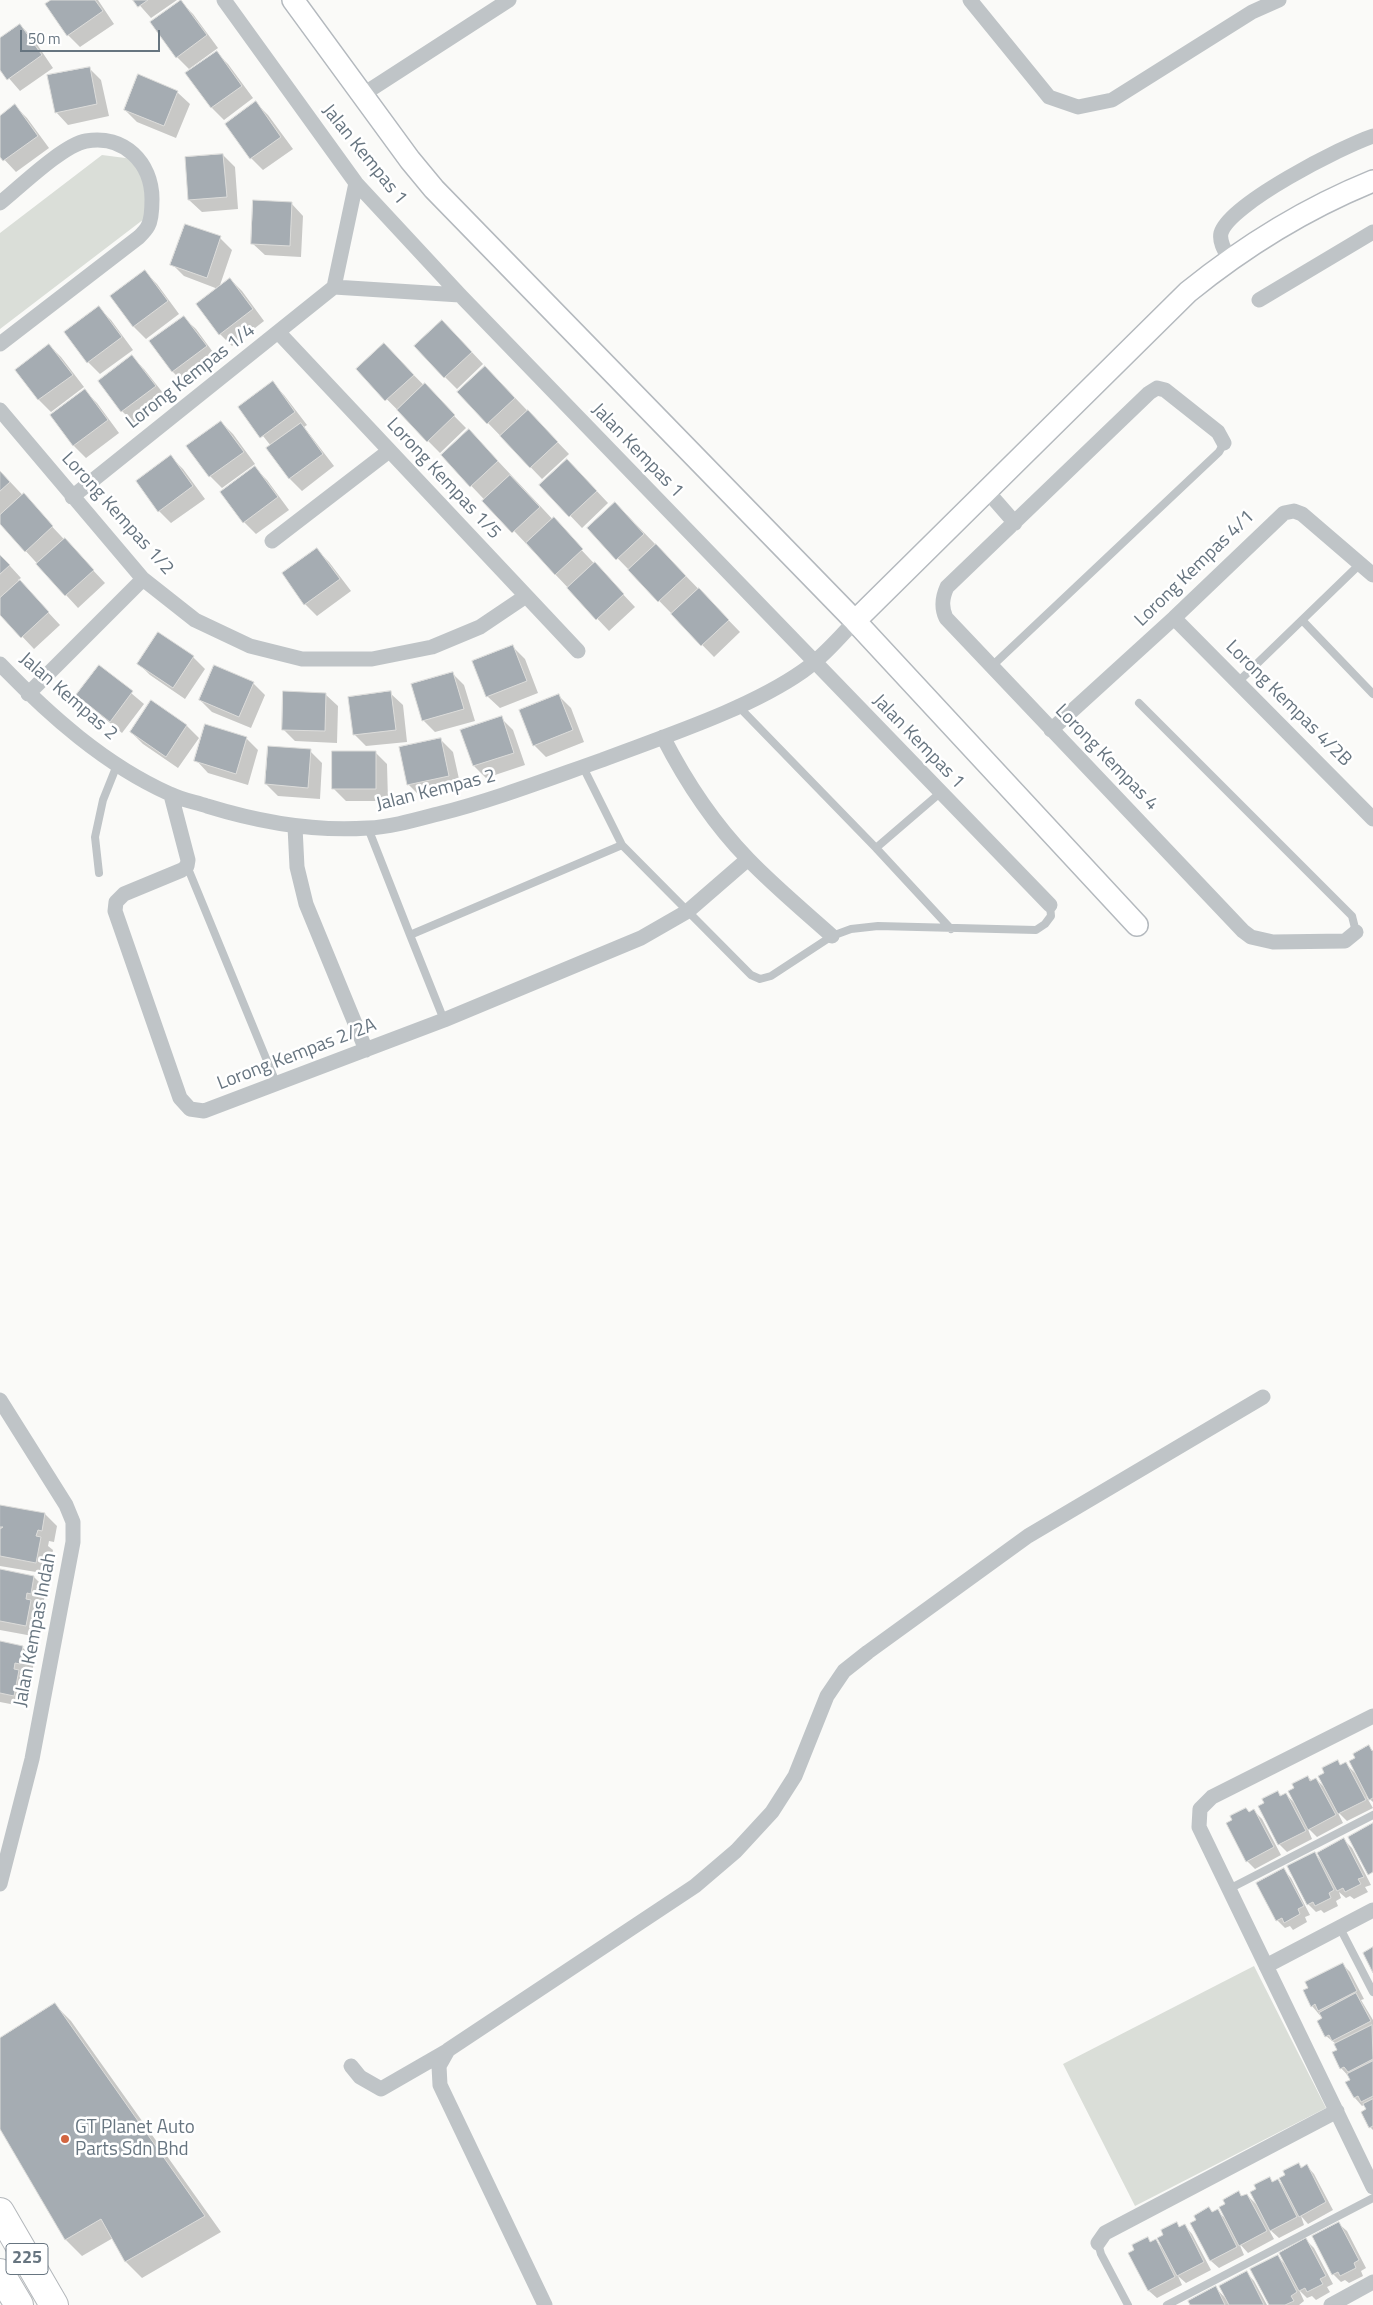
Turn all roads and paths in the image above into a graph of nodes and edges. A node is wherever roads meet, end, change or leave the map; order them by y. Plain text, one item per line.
1 (224, 0) edge
2 (293, 0) edge
3 (509, 0) edge
4 (970, 0) edge
5 (1279, 0) edge
6 (362, 95) junction
7 (1373, 136) edge
8 (1373, 181) edge
9 (356, 183) junction
10 (0, 203) edge
11 (1373, 232) edge
12 (1229, 258) junction
13 (334, 287) junction
14 (460, 295) junction
15 (1259, 300) dead end
16 (279, 333) junction
17 (0, 344) edge
18 (0, 410) edge
19 (1224, 443) joint
20 (389, 450) junction
21 (987, 492) junction
22 (72, 497) junction
23 (1015, 523) junction
24 (272, 540) dead end
25 (1360, 564) junction
26 (1373, 575) edge
27 (143, 579) junction
28 (526, 596) junction
29 (1174, 618) junction
30 (1302, 620) junction
31 (856, 621) junction
32 (578, 651) dead end
33 (814, 663) junction
34 (0, 664) edge
35 (991, 667) junction
36 (1238, 682) junction
37 (28, 694) junction
38 (1373, 694) edge
39 (1139, 702) dead end
40 (738, 706) junction
41 (1051, 730) junction
42 (663, 737) junction
43 (117, 765) junction
44 (583, 766) junction
45 (940, 793) junction
46 (171, 795) junction
47 (1373, 819) edge
48 (295, 827) junction
49 (368, 828) junction
50 (622, 845) junction
51 (876, 848) junction
52 (748, 859) junction
53 (187, 866) junction
54 (99, 873) dead end
55 (1050, 905) joint
56 (688, 911) junction
57 (1137, 925) dead end
58 (951, 929) junction
59 (1356, 932) joint
60 (410, 935) junction
61 (832, 936) junction
62 (444, 1020) junction
63 (366, 1050) junction
64 (278, 1085) junction
65 (1263, 1398) dead end
66 (0, 1400) edge
67 (1373, 1716) edge
68 (1373, 1815) edge
69 (0, 1884) edge
70 (1229, 1889) junction
71 (1373, 1910) edge
72 (1340, 1928) junction
73 (1266, 1966) junction
74 (1373, 1992) edge
75 (448, 2050) junction
76 (351, 2066) dead end
77 (1337, 2112) junction
78 (1373, 2187) edge
79 (1373, 2198) edge
80 (0, 2212) edge
81 (1098, 2243) joint
82 (0, 2274) edge
83 (1373, 2282) edge
84 (19, 2305) edge
85 (54, 2305) edge
86 (545, 2305) edge
87 (1128, 2305) edge
88 (1167, 2305) edge
89 (1331, 2305) edge

1 - 9 street, Jalan Kempas 1
2 - 6 street
3 - 6 street
4 - 5 street
6 - 31 street
7 - 12 street
8 - 12 street
9 - 13 street
9 - 14 street, Jalan Kempas 1
10 - 17 street
11 - 15 street
12 - 21 street
13 - 14 street
13 - 16 street, Lorong Kempas 1/4
14 - 33 street, Jalan Kempas 1
16 - 20 street, Lorong Kempas 1/5
16 - 22 street, Lorong Kempas 1/4
18 - 22 street, Lorong Kempas 1/2
19 - 23 street, Lorong Kempas 4
19 - 35 lane
20 - 24 street
20 - 28 street, Lorong Kempas 1/5
21 - 23 street
21 - 31 street
22 - 27 street, Lorong Kempas 1/2
23 - 35 street, Lorong Kempas 4
25 - 26 street, Lorong Kempas 4/1
25 - 29 street, Lorong Kempas 4/1
25 - 30 lane
27 - 28 street, Lorong Kempas 1/2
27 - 37 street
28 - 32 street, Lorong Kempas 1/5
29 - 36 street, Lorong Kempas 4/2B
29 - 41 street, Lorong Kempas 4/1
30 - 36 lane
30 - 38 lane
31 - 33 street, Jalan Kempas 2
31 - 57 street
33 - 40 street, Jalan Kempas 2
33 - 45 street, Jalan Kempas 1
34 - 37 street, Jalan Kempas 2
35 - 41 street, Lorong Kempas 4
36 - 47 street, Lorong Kempas 4/2B
37 - 43 street, Jalan Kempas 2
39 - 59 lane
40 - 42 street, Jalan Kempas 2
40 - 51 lane
41 - 59 street, Lorong Kempas 4
42 - 44 street, Jalan Kempas 2
42 - 52 street
43 - 46 street, Jalan Kempas 2
43 - 54 lane
44 - 49 street, Jalan Kempas 2
44 - 50 lane
45 - 51 lane
45 - 55 street, Jalan Kempas 1
46 - 48 street, Jalan Kempas 2
46 - 53 street
48 - 49 street, Jalan Kempas 2
48 - 63 street
49 - 60 lane
50 - 56 lane
50 - 60 lane
51 - 58 lane
52 - 56 street, Lorong Kempas 2/2A
52 - 61 street
53 - 64 lane
53 - 64 street, Lorong Kempas 2/2A
55 - 58 lane
56 - 61 lane
56 - 62 street, Lorong Kempas 2/2A
58 - 61 lane
60 - 62 lane
62 - 63 street, Lorong Kempas 2/2A
63 - 64 street, Lorong Kempas 2/2A
65 - 75 street
66 - 69 street, Jalan Kempas Indah
67 - 70 street
68 - 70 lane
70 - 73 street
71 - 72 street
72 - 73 street
72 - 74 lane
73 - 77 street
75 - 76 street
75 - 86 street
77 - 78 street
77 - 81 street
79 - 88 lane
80 - 85 highway, 225
81 - 87 lane
82 - 84 highway, 225
83 - 89 street

